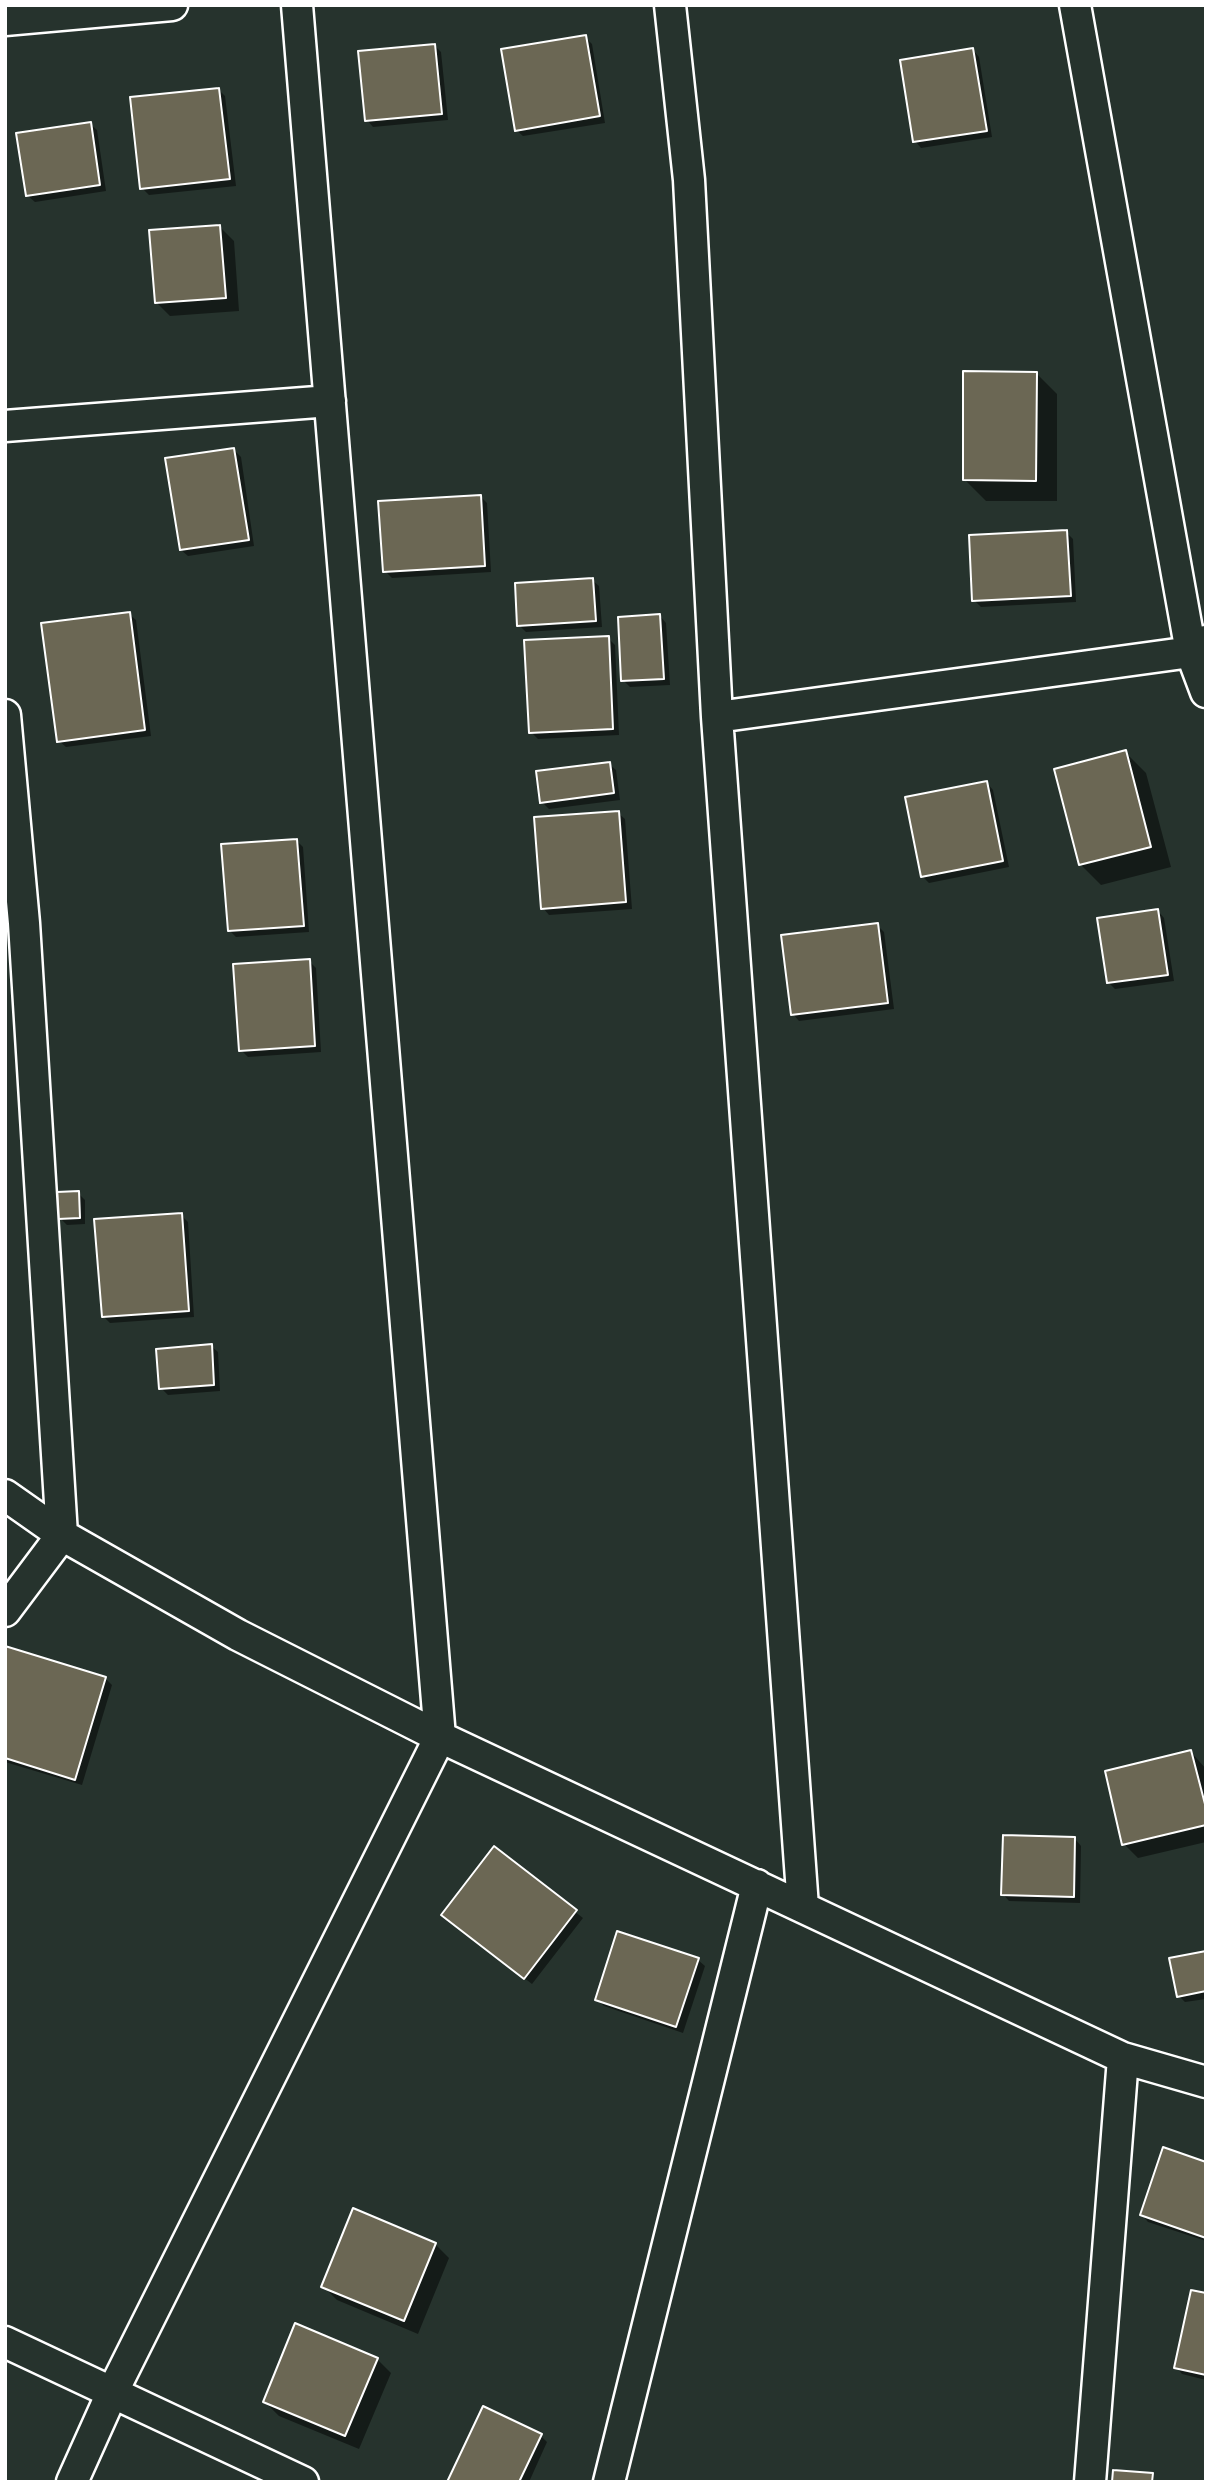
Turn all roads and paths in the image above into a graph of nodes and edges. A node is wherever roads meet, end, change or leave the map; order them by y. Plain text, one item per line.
1 (173, 5) edge
2 (297, 5) edge
3 (670, 5) edge
4 (1075, 5) edge
5 (5, 20) edge
6 (330, 401) junction
7 (5, 426) edge
8 (1198, 647) edge
9 (1206, 692) edge
10 (5, 715) edge
11 (717, 716) junction
12 (5, 1495) edge
13 (62, 1535) junction
14 (5, 1611) edge
15 (440, 1737) junction
16 (757, 1885) junction
17 (803, 1907) junction
18 (1123, 2058) junction
19 (1206, 2082) edge
20 (5, 2342) edge
21 (112, 2393) junction
22 (72, 2482) edge
23 (303, 2482) edge
24 (608, 2482) edge
25 (1090, 2482) edge

1 - 5 street
2 - 6 street
3 - 11 street
4 - 8 street
6 - 7 street
6 - 15 street
8 - 9 street
8 - 11 street
10 - 13 street
11 - 17 street
12 - 13 street
13 - 14 street
13 - 15 street
15 - 16 street
15 - 21 street
16 - 17 street
16 - 24 street
17 - 18 street
18 - 19 street
18 - 25 street
20 - 21 street
21 - 22 street
21 - 23 street

